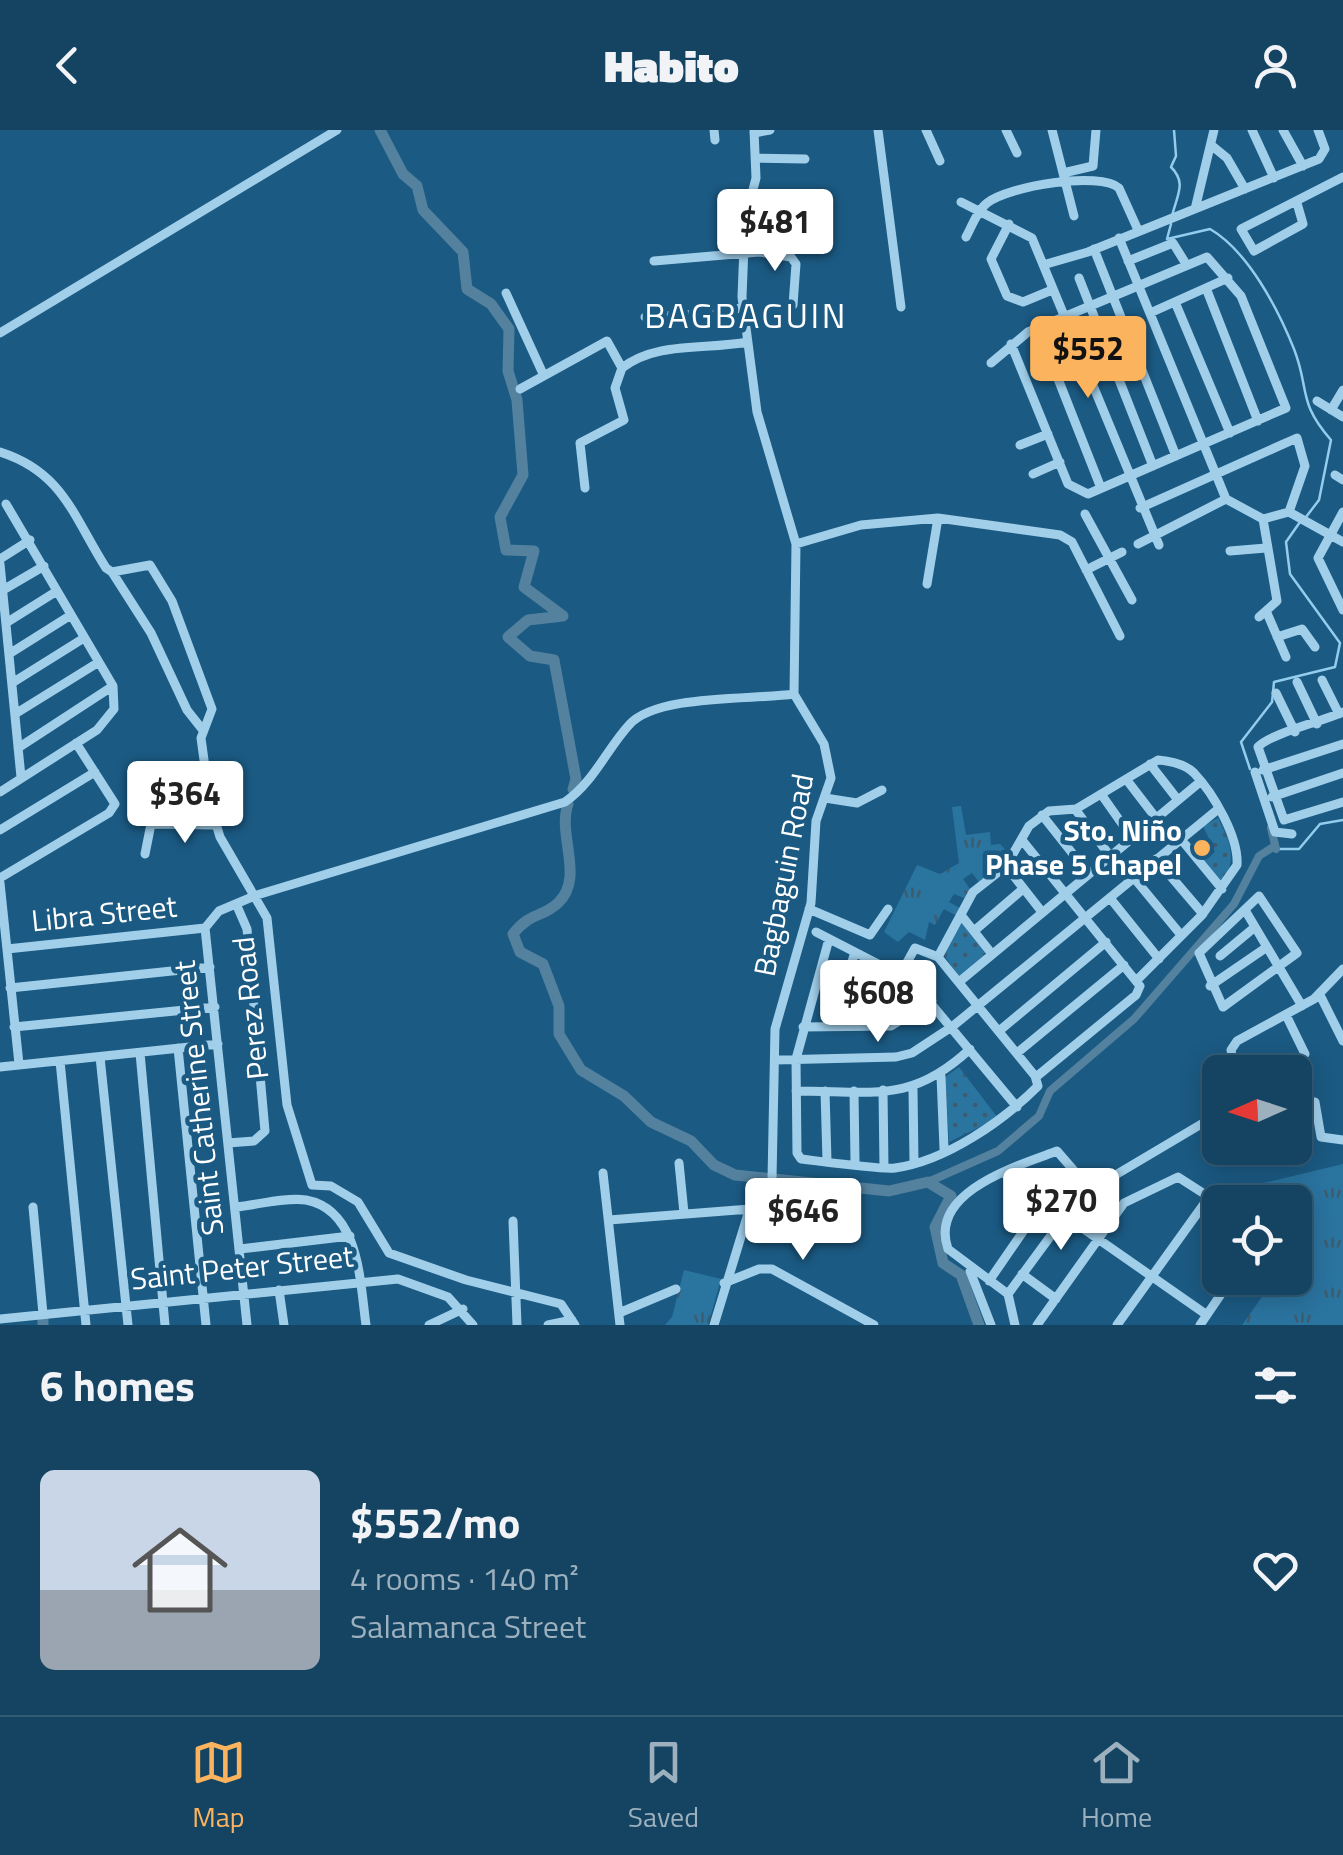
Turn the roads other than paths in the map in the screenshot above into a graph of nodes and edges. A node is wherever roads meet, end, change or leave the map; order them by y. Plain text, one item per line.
1 (337, 130) edge
2 (770, 130) edge
3 (878, 130) edge
4 (926, 130) edge
5 (1006, 130) edge
6 (1052, 130) edge
7 (1096, 130) edge
8 (1214, 130) edge
9 (1252, 130) edge
10 (1282, 130) edge
11 (1334, 130) edge
12 (754, 131) edge
13 (1320, 134) edge
14 (1210, 145) junction
15 (1017, 153) dead end
16 (755, 158) junction
17 (805, 159) dead end
18 (940, 160) dead end
19 (1303, 166) junction
20 (1343, 177) edge
21 (1274, 178) junction
22 (1064, 179) junction
23 (1245, 188) junction
24 (961, 202) dead end
25 (1297, 203) junction
26 (1195, 209) junction
27 (980, 211) junction
28 (1074, 216) dead end
29 (1009, 224) junction
30 (1138, 230) junction
31 (966, 238) dead end
32 (1119, 238) junction
33 (1094, 249) junction
34 (744, 254) junction
35 (1128, 260) junction
36 (654, 262) dead end
37 (1186, 264) junction
38 (1043, 265) junction
39 (1080, 278) dead end
40 (1228, 278) junction
41 (1138, 284) junction
42 (1206, 288) junction
43 (1052, 290) junction
44 (506, 293) dead end
45 (1112, 295) junction
46 (1175, 302) junction
47 (793, 305) dead end
48 (1090, 305) junction
49 (744, 307) junction
50 (901, 307) dead end
51 (1150, 313) junction
52 (645, 317) dead end
53 (1063, 317) junction
54 (1038, 328) junction
55 (0, 334) edge
56 (748, 342) junction
57 (1011, 344) junction
58 (991, 363) dead end
59 (622, 368) junction
60 (544, 376) junction
61 (520, 389) dead end
62 (1343, 390) edge
63 (1317, 401) dead end
64 (1331, 410) junction
65 (1343, 417) edge
66 (1258, 420) junction
67 (1230, 433) junction
68 (1048, 434) junction
69 (1203, 444) junction
70 (1020, 445) dead end
71 (0, 452) edge
72 (1176, 456) junction
73 (1060, 462) junction
74 (1153, 466) junction
75 (1215, 473) junction
76 (1032, 474) dead end
77 (1129, 478) junction
78 (585, 488) dead end
79 (1101, 488) junction
80 (1226, 499) junction
81 (6, 504) dead end
82 (1140, 508) junction
83 (1343, 512) edge
84 (1085, 514) dead end
85 (1299, 516) junction
86 (938, 518) junction
87 (1263, 518) junction
88 (1330, 534) junction
89 (30, 540) junction
90 (1157, 541) junction
91 (1343, 542) edge
92 (796, 544) junction
93 (1138, 544) dead end
94 (1266, 548) junction
95 (1230, 551) dead end
96 (1122, 552) dead end
97 (1111, 558) junction
98 (0, 562) edge
99 (44, 566) junction
100 (1086, 570) junction
101 (112, 572) junction
102 (927, 584) dead end
103 (2, 590) edge
104 (57, 591) junction
105 (1132, 600) dead end
106 (1342, 607) edge
107 (71, 615) junction
108 (6, 623) junction
109 (1120, 636) dead end
110 (1277, 637) junction
111 (84, 638) junction
112 (1315, 648) dead end
113 (9, 654) junction
114 (1286, 656) dead end
115 (99, 662) junction
116 (1322, 680) dead end
117 (1297, 682) dead end
118 (12, 683) junction
119 (113, 686) junction
120 (1276, 693) dead end
121 (794, 694) junction
122 (1341, 713) edge
123 (15, 714) junction
124 (1317, 724) junction
125 (202, 729) junction
126 (1295, 732) junction
127 (76, 743) junction
128 (1343, 744) edge
129 (18, 748) junction
130 (1150, 764) junction
131 (1259, 771) junction
132 (94, 772) junction
133 (1343, 773) edge
134 (21, 777) junction
135 (1126, 779) junction
136 (207, 782) junction
137 (1200, 782) junction
138 (158, 786) dead end
139 (882, 790) dead end
140 (0, 792) edge
141 (1100, 794) junction
142 (1272, 797) junction
143 (825, 798) junction
144 (1178, 800) junction
145 (1343, 802) edge
146 (1075, 809) junction
147 (1217, 810) junction
148 (1042, 815) junction
149 (1156, 818) junction
150 (215, 824) junction
151 (0, 830) edge
152 (1292, 834) dead end
153 (1132, 838) junction
154 (1180, 838) junction
155 (1022, 840) junction
156 (145, 854) dead end
157 (1110, 856) junction
158 (1156, 858) junction
159 (1006, 866) junction
160 (1088, 872) junction
161 (1134, 878) junction
162 (0, 881) edge
163 (1023, 889) junction
164 (1222, 890) junction
165 (1066, 892) junction
166 (256, 896) junction
167 (1110, 898) junction
168 (237, 906) junction
169 (809, 909) junction
170 (888, 909) dead end
171 (1245, 910) junction
172 (1042, 912) junction
173 (1203, 914) junction
174 (961, 915) junction
175 (1086, 916) junction
176 (1255, 927) junction
177 (206, 928) junction
178 (974, 930) junction
179 (816, 932) dead end
180 (1181, 936) junction
181 (829, 939) junction
182 (1214, 939) junction
183 (1239, 940) junction
184 (1106, 942) junction
185 (1267, 947) junction
186 (7, 950) junction
187 (854, 952) junction
188 (992, 954) junction
189 (1220, 956) junction
190 (938, 957) junction
191 (1159, 958) junction
192 (1248, 960) junction
193 (1124, 965) junction
194 (882, 966) junction
195 (210, 967) junction
196 (1280, 968) junction
197 (1343, 969) edge
198 (1227, 974) junction
199 (900, 976) junction
200 (959, 982) junction
201 (1138, 983) junction
202 (1210, 986) junction
203 (10, 988) junction
204 (872, 995) junction
205 (1320, 995) junction
206 (932, 1001) junction
207 (978, 1006) junction
208 (1302, 1006) junction
209 (214, 1007) junction
210 (1286, 1015) junction
211 (909, 1018) junction
212 (832, 1026) junction
213 (862, 1026) junction
214 (952, 1026) junction
215 (14, 1027) junction
216 (802, 1028) junction
217 (998, 1030) junction
218 (1343, 1040) edge
219 (218, 1044) junction
220 (178, 1048) junction
221 (970, 1049) junction
222 (140, 1053) junction
223 (1017, 1053) junction
224 (1305, 1054) dead end
225 (1232, 1055) edge
226 (100, 1057) junction
227 (60, 1060) junction
228 (775, 1060) junction
229 (796, 1060) junction
230 (19, 1064) junction
231 (0, 1067) edge
232 (941, 1076) junction
233 (1036, 1077) junction
234 (913, 1089) junction
235 (884, 1090) junction
236 (796, 1091) junction
237 (826, 1091) junction
238 (854, 1091) junction
239 (1312, 1103) edge
240 (1017, 1107) junction
241 (1202, 1123) edge
242 (1343, 1140) edge
243 (228, 1143) junction
244 (944, 1149) junction
245 (828, 1161) junction
246 (855, 1162) junction
247 (679, 1163) dead end
248 (914, 1163) junction
249 (884, 1168) junction
250 (602, 1173) dead end
251 (1005, 1174) junction
252 (1089, 1188) junction
253 (1202, 1192) edge
254 (1044, 1202) junction
255 (236, 1207) junction
256 (1202, 1207) edge
257 (34, 1208) dead end
258 (750, 1209) junction
259 (684, 1213) junction
260 (1064, 1215) junction
261 (609, 1220) junction
262 (514, 1221) dead end
263 (350, 1236) junction
264 (1098, 1239) junction
265 (240, 1249) junction
266 (402, 1255) junction
267 (970, 1268) junction
268 (1022, 1274) junction
269 (1152, 1276) junction
270 (398, 1279) junction
271 (359, 1280) junction
272 (988, 1281) junction
273 (724, 1284) junction
274 (676, 1289) dead end
275 (279, 1290) junction
276 (514, 1292) junction
277 (244, 1294) junction
278 (1008, 1294) junction
279 (1221, 1295) edge
280 (203, 1298) junction
281 (1056, 1299) junction
282 (163, 1302) junction
283 (126, 1305) junction
284 (463, 1309) junction
285 (84, 1310) junction
286 (619, 1313) junction
287 (43, 1314) junction
288 (1207, 1315) junction
289 (0, 1319) edge
290 (573, 1323) edge
291 (86, 1325) edge
292 (128, 1325) edge
293 (165, 1325) edge
294 (206, 1325) edge
295 (247, 1325) edge
296 (284, 1325) edge
297 (366, 1325) edge
298 (430, 1325) edge
299 (473, 1325) edge
300 (517, 1325) edge
301 (548, 1325) edge
302 (620, 1325) edge
303 (714, 1325) edge
304 (874, 1325) edge
305 (990, 1325) edge
306 (1015, 1325) edge
307 (1037, 1325) edge
308 (1117, 1325) edge
309 (1200, 1325) edge

1 - 55 street
2 - 12 street
3 - 50 street
4 - 18 street
5 - 15 street
6 - 22 street
7 - 22 street
8 - 14 street
9 - 21 street
10 - 19 street
11 - 13 street
12 - 16 street, Bagbaguin Road
13 - 19 street
14 - 23 street
14 - 26 street
16 - 17 street
16 - 34 street, Bagbaguin Road
19 - 21 street
20 - 25 street
21 - 23 street
22 - 27 street
22 - 28 street
22 - 30 street
23 - 26 street
24 - 27 street
25 - 25 street
26 - 30 street
27 - 29 street
27 - 31 street
29 - 38 street
29 - 43 street
30 - 32 street
32 - 33 street
32 - 35 street
33 - 38 street
33 - 45 street
34 - 36 street
34 - 47 street
34 - 49 street, Bagbaguin Road
35 - 37 street
35 - 41 street
37 - 40 street
37 - 41 street
38 - 43 street
39 - 48 street
40 - 42 street
40 - 66 street
41 - 45 street
41 - 51 street
42 - 46 street
42 - 66 street
43 - 53 street
44 - 60 street
45 - 48 street
45 - 72 street
46 - 51 street
46 - 67 street
48 - 53 street
48 - 74 street
49 - 52 street
49 - 56 street, Bagbaguin Road
51 - 69 street
53 - 54 street
53 - 77 street
54 - 57 street
54 - 79 street
56 - 59 street
56 - 92 street, Bagbaguin Road
57 - 58 street
57 - 68 street
59 - 60 street
59 - 78 street
60 - 61 street
62 - 64 street
63 - 64 street
64 - 65 street
66 - 67 street
67 - 69 street
68 - 70 street
68 - 73 street
69 - 72 street
69 - 75 street
71 - 101 street
72 - 74 street
73 - 76 street
73 - 79 street
74 - 77 street
75 - 80 street
75 - 82 street
75 - 85 street
77 - 79 street
77 - 82 street
80 - 87 street
80 - 90 street
81 - 89 street
82 - 90 street
83 - 88 street
84 - 97 street
85 - 87 street
85 - 88 street
86 - 92 street
86 - 100 street
86 - 102 street
87 - 94 street
88 - 91 street
88 - 106 street
89 - 98 street
89 - 99 street
90 - 93 street
92 - 121 street, Bagbaguin Road
94 - 95 street
94 - 110 street
96 - 97 street
97 - 100 street
97 - 105 street
98 - 103 street
99 - 103 street
99 - 104 street
100 - 109 street
101 - 125 street
101 - 125 street, Perez Road
103 - 108 street
104 - 107 street
104 - 108 street
107 - 111 street
107 - 113 street
108 - 113 street
110 - 112 street
110 - 114 street
111 - 115 street
111 - 118 street
113 - 118 street
115 - 119 street
115 - 123 street
116 - 122 street
117 - 124 street
118 - 123 street
119 - 127 street
119 - 129 street
120 - 126 street
121 - 143 street, Bagbaguin Road
121 - 166 street, Saint Catherine Street
122 - 124 street
123 - 129 street
124 - 126 street
125 - 136 street, Perez Road
126 - 131 street
127 - 132 street
127 - 134 street
128 - 131 street
129 - 134 street
130 - 135 street
130 - 137 street
130 - 144 street
131 - 142 street
131 - 152 street
132 - 151 street
132 - 162 street
133 - 142 street
134 - 140 street
135 - 141 street
135 - 149 street
136 - 138 street
136 - 150 street, Perez Road
137 - 144 street
137 - 147 street
139 - 143 street
141 - 146 street
141 - 153 street
142 - 145 street
143 - 169 street, Bagbaguin Road
144 - 149 street
146 - 148 street
146 - 157 street
147 - 154 street
147 - 164 street
148 - 155 street
148 - 160 street
149 - 153 street
150 - 156 street
150 - 166 street, Perez Road
153 - 157 street
154 - 158 street
154 - 164 street
155 - 159 street
155 - 165 street
157 - 160 street
158 - 161 street
158 - 173 street
159 - 163 street
159 - 174 street
160 - 165 street
161 - 167 street
161 - 180 street
162 - 186 street
163 - 172 street
163 - 178 street
164 - 173 street
165 - 172 street
165 - 175 street
166 - 168 street, Saint Catherine Street
166 - 266 street, Perez Road
167 - 175 street
167 - 191 street
168 - 177 street, Saint Catherine Street
168 - 243 street
169 - 170 street
169 - 228 street, Bagbaguin Road
171 - 176 street
171 - 182 street
171 - 196 street
172 - 188 street
173 - 180 street
174 - 178 street
174 - 190 street
175 - 184 street
175 - 207 street
176 - 183 street
176 - 185 street
177 - 186 street, Libra Street
177 - 195 street, Saint Catherine Street
178 - 188 street
179 - 181 street
180 - 191 street
181 - 187 street
181 - 216 street
182 - 189 street
182 - 202 street
183 - 189 street
183 - 192 street
184 - 193 street
184 - 217 street
185 - 192 street
185 - 196 street
186 - 203 street
187 - 194 street
187 - 212 street
188 - 200 street
189 - 198 street
190 - 199 street
190 - 200 street
191 - 201 street
192 - 198 street
193 - 201 street
193 - 223 street
194 - 199 street
194 - 204 street
195 - 203 street
195 - 209 street, Saint Catherine Street
196 - 202 street
196 - 208 street
197 - 205 street
198 - 202 street
199 - 206 street
200 - 207 street
201 - 233 street
203 - 215 street
204 - 211 street
204 - 213 street
205 - 208 street
205 - 218 street
206 - 211 street
206 - 214 street
207 - 214 street
207 - 217 street
208 - 210 street
209 - 215 street
209 - 219 street, Saint Catherine Street
210 - 224 street
210 - 225 street
211 - 213 street
212 - 213 street
212 - 216 street
214 - 221 street
214 - 229 street
215 - 230 street
216 - 229 street
217 - 223 street
219 - 220 street
219 - 243 street, Saint Catherine Street
220 - 222 street
220 - 280 street
221 - 232 street
221 - 240 street
222 - 226 street
222 - 282 street
223 - 233 street
226 - 227 street
226 - 283 street
227 - 230 street
227 - 285 street
228 - 229 street
228 - 258 street, Bagbaguin Road
229 - 236 street
230 - 231 street
232 - 234 street
232 - 244 street
233 - 240 street
234 - 235 street
234 - 248 street
235 - 238 street
235 - 249 street
236 - 237 street
236 - 245 street
237 - 238 street
237 - 245 street
238 - 246 street
239 - 242 street
240 - 244 street
241 - 252 street
243 - 255 street, Saint Catherine Street
244 - 248 street
245 - 246 street
246 - 249 street
247 - 259 street
248 - 249 street
250 - 261 street
251 - 252 street
251 - 254 street
251 - 267 street
252 - 260 street
253 - 264 street
254 - 260 street
254 - 272 street
255 - 263 street
255 - 265 street, Saint Catherine Street
256 - 269 street
257 - 287 street
258 - 259 street
258 - 273 street, Bagbaguin Road
259 - 261 street
260 - 264 street
260 - 268 street
261 - 286 street
262 - 276 street
263 - 265 street
263 - 271 street
264 - 269 street
264 - 281 street
265 - 277 street, Saint Catherine Street
266 - 270 street
266 - 276 street, Perez Road
267 - 272 street
267 - 305 street
268 - 278 street
268 - 281 street
269 - 288 street
269 - 308 street
270 - 271 street, Saint Peter Street
270 - 284 street, Saint Peter Street
271 - 275 street, Saint Peter Street
271 - 297 street
272 - 278 street
273 - 303 street, Bagbaguin Road
273 - 304 street
274 - 286 street
275 - 277 street, Saint Peter Street
275 - 296 street
276 - 290 street, Perez Road
276 - 300 street
277 - 280 street, Saint Peter Street
277 - 295 street, Saint Catherine Street
278 - 306 street
279 - 288 street
280 - 282 street, Saint Peter Street
280 - 294 street
281 - 307 street
282 - 283 street, Saint Peter Street
282 - 293 street
283 - 285 street, Saint Peter Street
283 - 292 street
284 - 298 street
284 - 299 street
285 - 287 street, Saint Peter Street
285 - 291 street
286 - 302 street
287 - 289 street, Saint Peter Street
288 - 309 street
290 - 301 street

